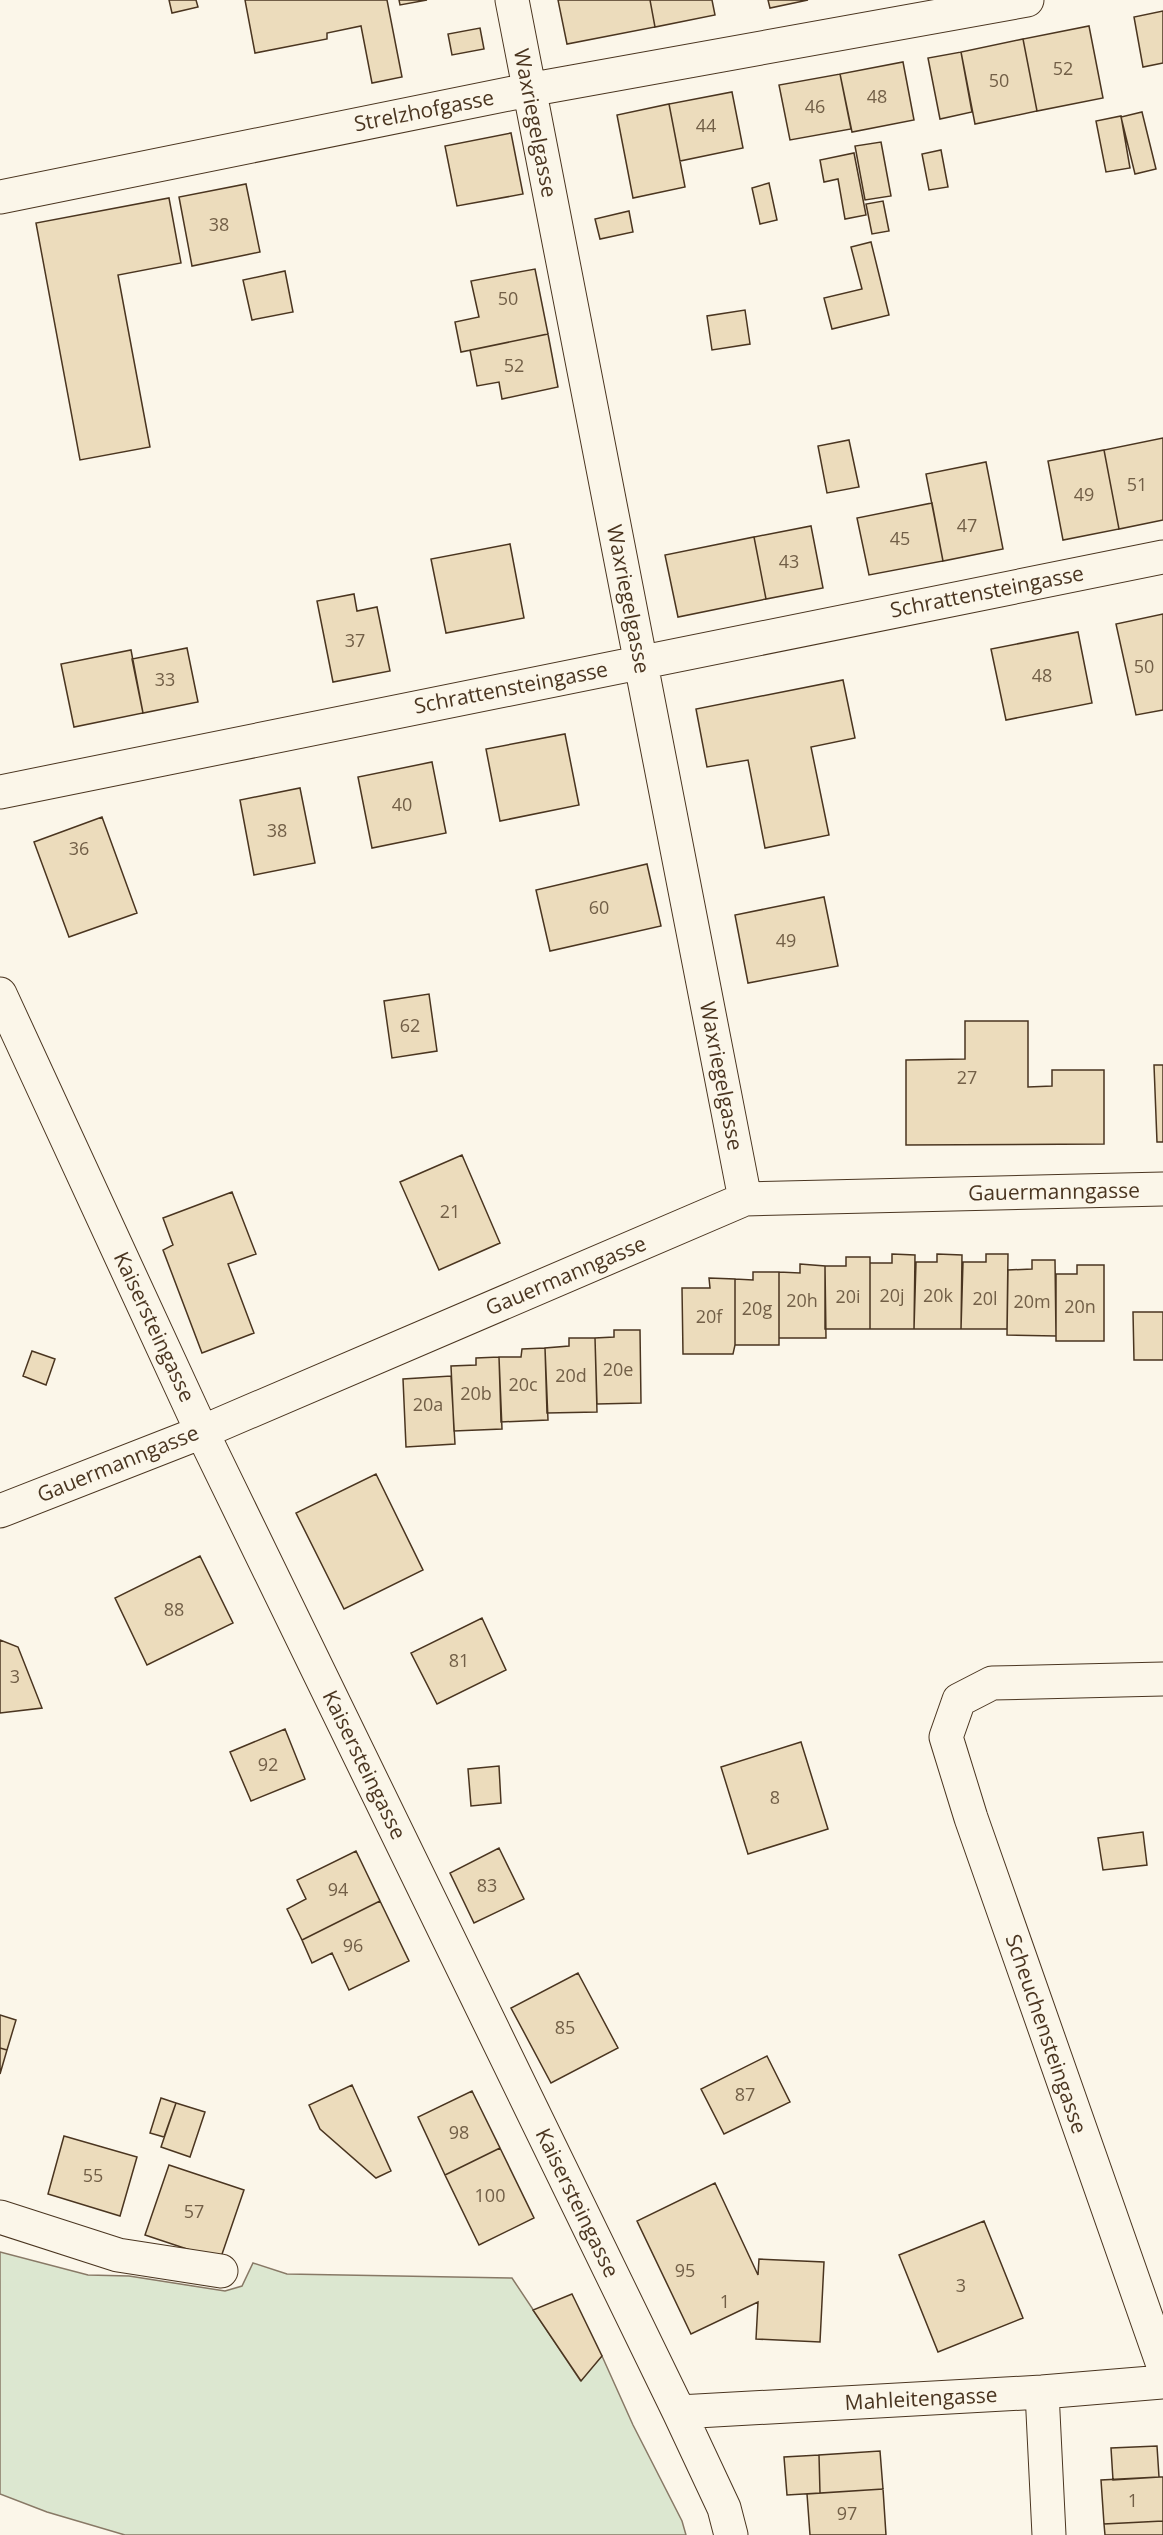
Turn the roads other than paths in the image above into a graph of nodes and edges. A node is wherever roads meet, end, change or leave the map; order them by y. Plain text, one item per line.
1 (512, 0) edge
2 (1027, 0) edge
3 (528, 90) junction
4 (0, 196) edge
5 (1163, 557) edge
6 (640, 662) junction
7 (0, 792) edge
8 (0, 997) edge
9 (1163, 1190) edge
10 (745, 1199) junction
11 (202, 1432) junction
12 (0, 1511) edge
13 (1163, 1679) edge
14 (0, 2217) edge
15 (221, 2271) dead end
16 (1163, 2365) edge
17 (1163, 2382) edge
18 (1042, 2392) junction
19 (678, 2412) junction
20 (731, 2535) edge
21 (1049, 2535) edge

1 - 3 street, Waxriegelgasse
2 - 3 street, Strelzhofgasse
3 - 4 street, Strelzhofgasse
3 - 6 street, Waxriegelgasse
5 - 6 street, Schrattensteingasse
6 - 7 street, Schrattensteingasse
6 - 10 street, Waxriegelgasse
8 - 11 street, Kaisersteingasse
9 - 10 street, Gauermanngasse
10 - 11 street, Gauermanngasse
11 - 12 street, Gauermanngasse
11 - 19 street, Kaisersteingasse
13 - 16 street, Scheuchensteingasse
14 - 15 street
17 - 18 street, Mahleitengasse
18 - 19 street, Mahleitengasse
18 - 21 street
19 - 20 street, Kaisersteingasse

